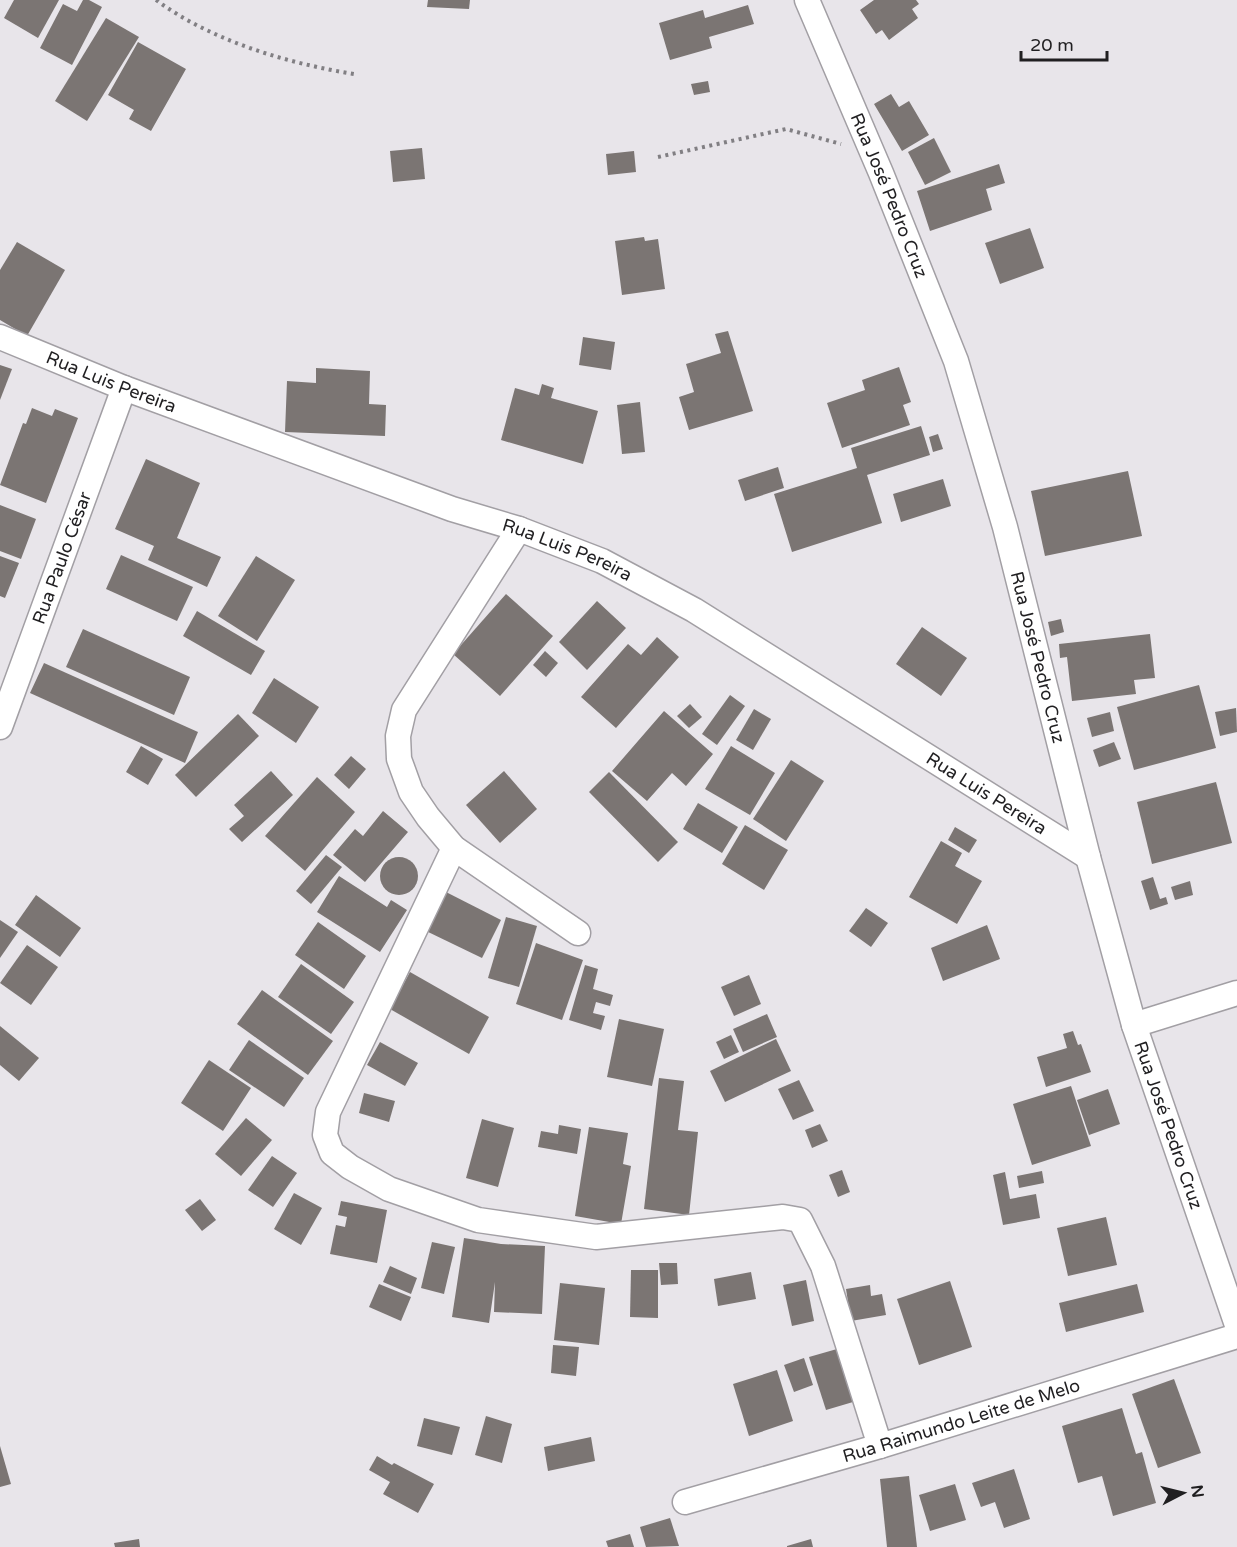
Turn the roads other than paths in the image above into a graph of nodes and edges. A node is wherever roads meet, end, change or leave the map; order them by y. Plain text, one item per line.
1 (807, 0) edge
2 (0, 337) edge
3 (124, 388) junction
4 (519, 529) junction
5 (0, 727) edge
6 (454, 848) junction
7 (1088, 857) junction
8 (578, 933) dead end
9 (1237, 993) edge
10 (1134, 1025) junction
11 (1237, 1325) edge
12 (1237, 1336) edge
13 (880, 1446) junction
14 (685, 1502) dead end

1 - 7 street, Rua José Pedro Cruz
2 - 3 street, Rua Luis Pereira
3 - 4 street, Rua Luis Pereira
3 - 5 street, Rua Paulo César
4 - 6 street
4 - 7 street, Rua Luis Pereira
6 - 8 street
6 - 13 street
7 - 10 street, Rua José Pedro Cruz
9 - 10 street
10 - 11 street, Rua José Pedro Cruz
12 - 13 street, Rua Raimundo Leite de Melo
13 - 14 street, Rua Raimundo Leite de Melo

